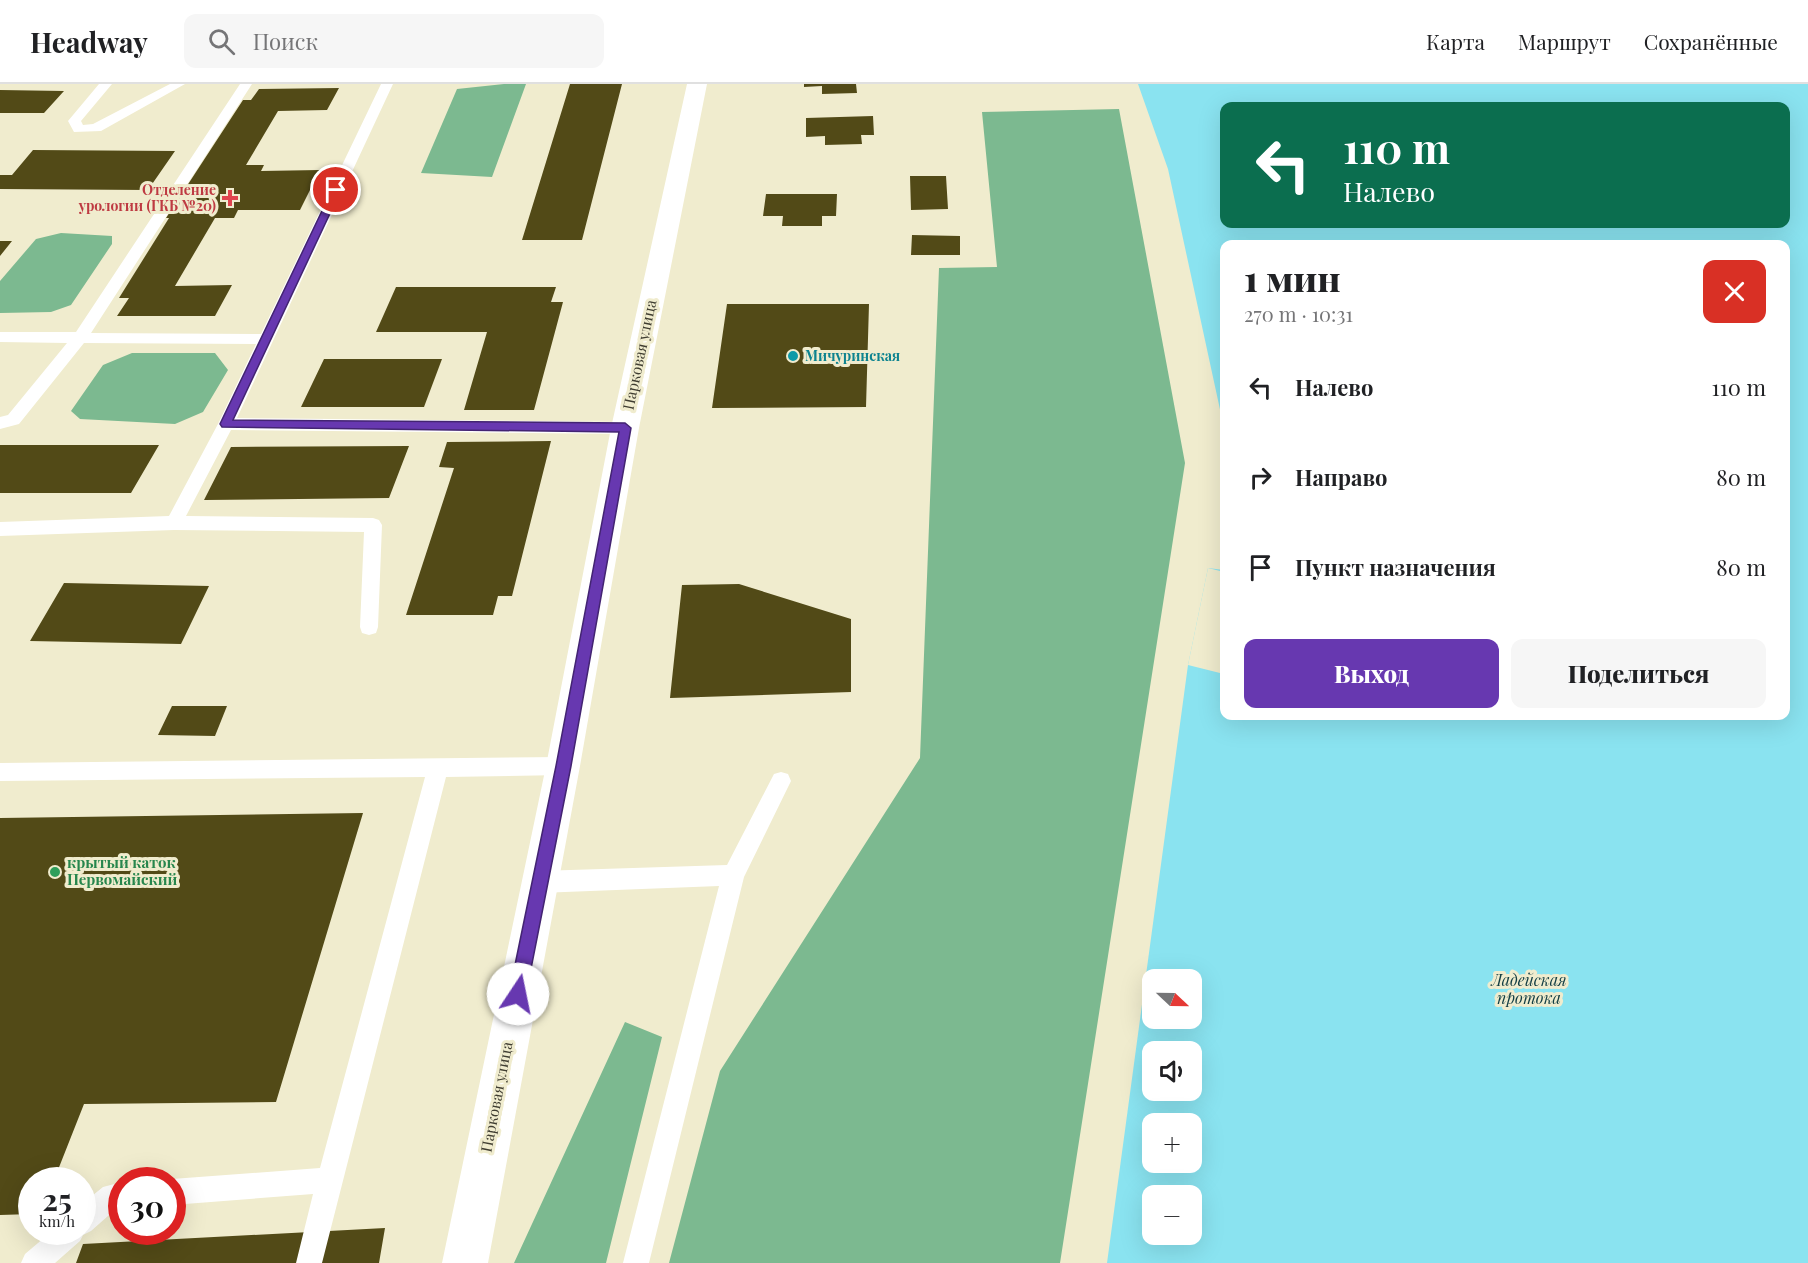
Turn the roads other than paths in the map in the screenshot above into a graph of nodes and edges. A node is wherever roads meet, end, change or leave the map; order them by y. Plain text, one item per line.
1 (105, 84) edge
2 (179, 84) edge
3 (246, 84) edge
4 (387, 84) edge
5 (697, 84) edge
6 (81, 336) junction
7 (0, 337) edge
8 (265, 339) junction
9 (0, 423) edge
10 (226, 424) junction
11 (625, 428) junction
12 (174, 523) junction
13 (0, 529) edge
14 (369, 627) dead end
15 (563, 766) junction
16 (438, 768) junction
17 (0, 772) edge
18 (781, 781) dead end
19 (733, 875) junction
20 (539, 882) junction
21 (330, 1180) junction
22 (186, 1191) edge
23 (108, 1199) edge
24 (96, 1210) edge
25 (55, 1245) edge
26 (34, 1263) edge
27 (309, 1263) edge
28 (465, 1263) edge
29 (636, 1263) edge

1 - 2 lane
3 - 6 lane
4 - 8 lane
5 - 11 street, Парковая улица
6 - 7 lane
6 - 8 lane
6 - 9 lane
8 - 10 lane
10 - 11 lane
10 - 12 lane
11 - 15 street, Парковая улица
12 - 13 lane
12 - 14 lane
15 - 16 lane
15 - 20 street, Парковая улица
16 - 17 lane
16 - 21 lane
18 - 19 lane
19 - 20 lane
19 - 29 lane
20 - 28 street, Парковая улица
21 - 22 lane
21 - 27 lane
23 - 24 lane
25 - 26 lane

